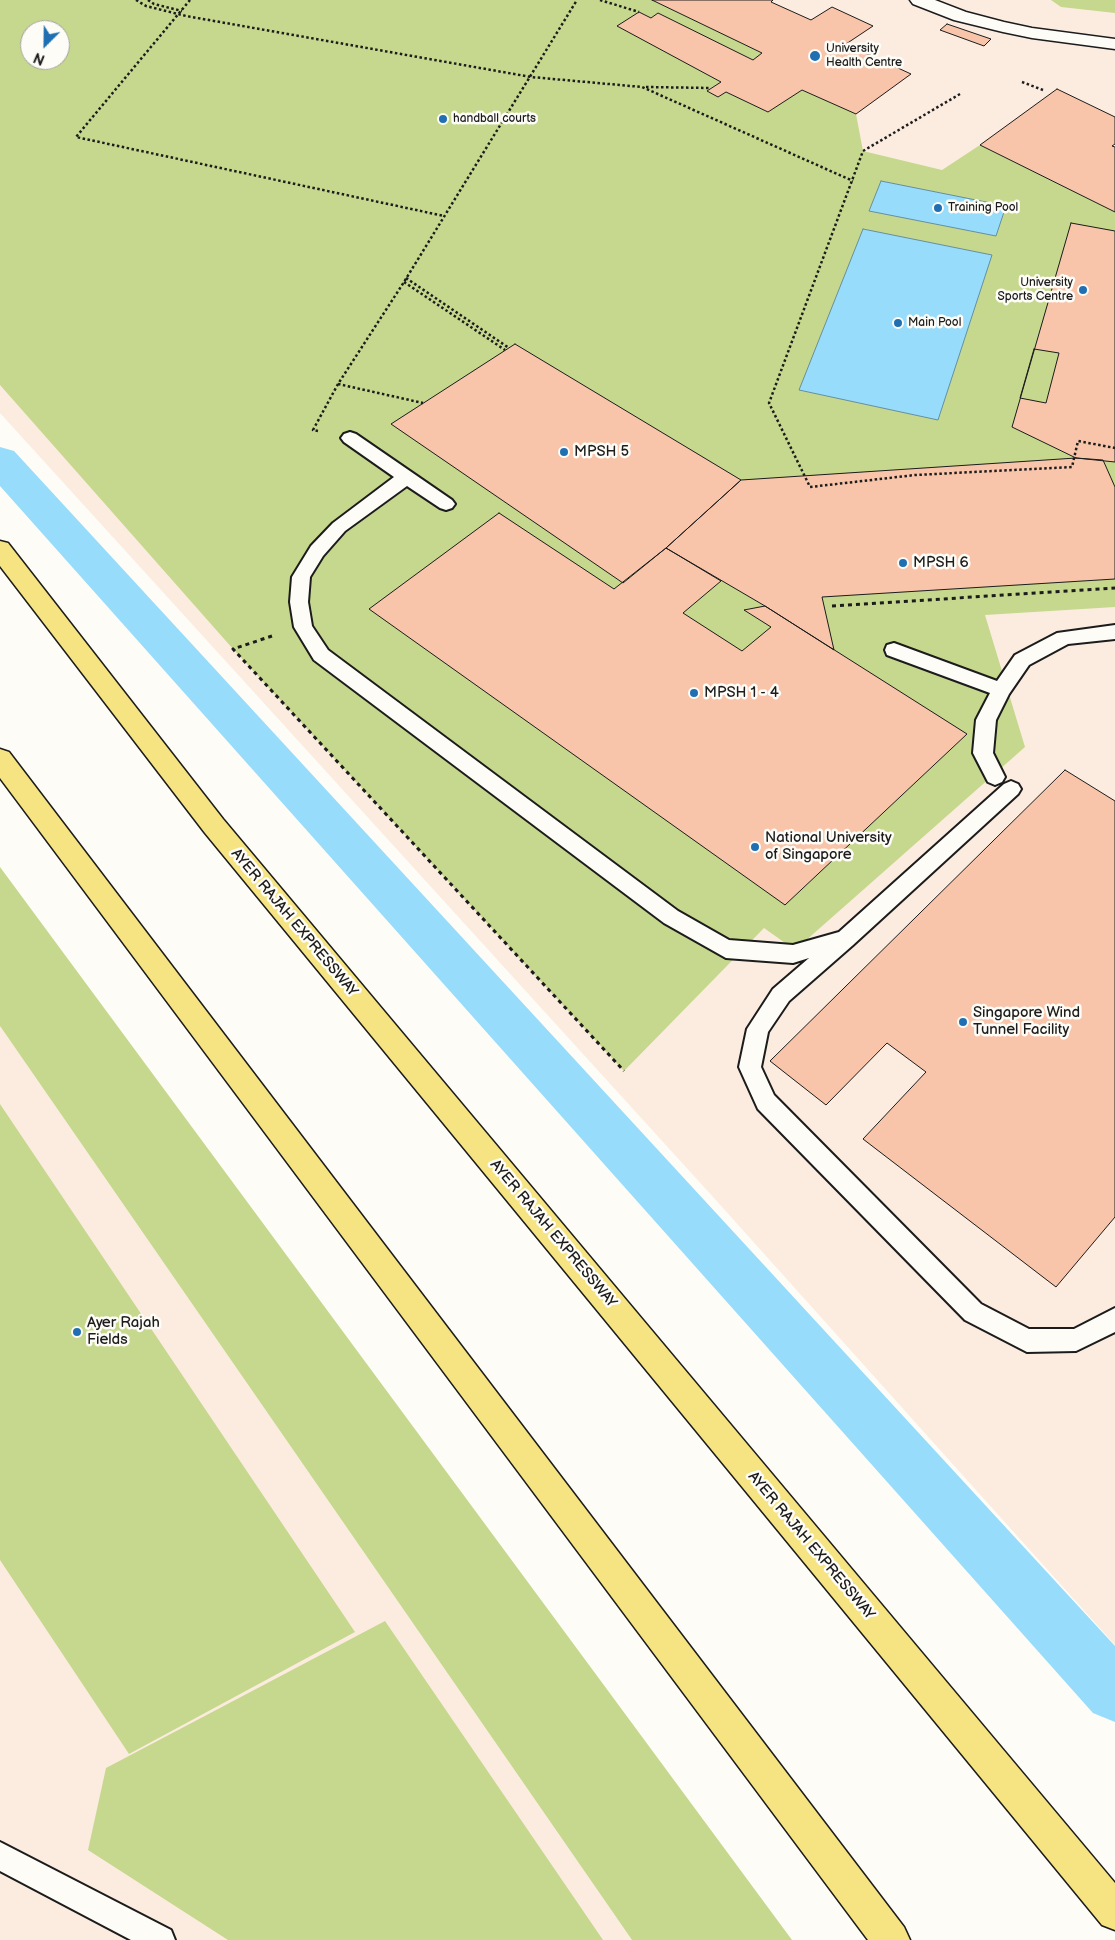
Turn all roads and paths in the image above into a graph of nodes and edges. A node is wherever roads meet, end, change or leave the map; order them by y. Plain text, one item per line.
1 (136, 0) edge
2 (148, 0) edge
3 (190, 0) edge
4 (577, 0) edge
5 (600, 0) edge
6 (919, 0) edge
7 (182, 11) junction
8 (639, 12) dead end
9 (179, 14) junction
10 (1115, 44) edge
11 (531, 77) junction
12 (1022, 82) dead end
13 (642, 87) junction
14 (711, 88) dead end
15 (1043, 90) dead end
16 (960, 94) dead end
17 (853, 181) junction
18 (444, 216) junction
19 (406, 278) junction
20 (404, 282) junction
21 (509, 348) dead end
22 (505, 350) dead end
23 (338, 384) junction
24 (423, 403) dead end
25 (350, 438) joint
26 (1115, 448) edge
27 (405, 478) junction
28 (446, 504) dead end
29 (0, 549) edge
30 (1115, 588) edge
31 (832, 606) dead end
32 (302, 627) junction
33 (1115, 632) edge
34 (894, 650) dead end
35 (1001, 690) junction
36 (0, 759) edge
37 (846, 939) junction
38 (624, 1071) dead end
39 (1115, 1319) edge
40 (0, 1856) edge
41 (1115, 1912) edge
42 (161, 1940) edge
43 (891, 1940) edge

1 - 9 path
2 - 7 path
3 - 7 path
4 - 11 path
5 - 8 path
6 - 10 street
7 - 9 path
9 - 11 path
9 - 18 path
11 - 13 path
11 - 18 path
12 - 15 path
13 - 14 path
13 - 17 path
16 - 17 path
17 - 26 path
18 - 19 path
19 - 20 path
19 - 21 path
20 - 22 path
20 - 23 path
23 - 24 path
23 - 25 path
25 - 27 lane
27 - 28 lane
27 - 32 lane
29 - 41 highway, AYER RAJAH EXPRESSWAY
30 - 31 path
32 - 37 lane
32 - 38 path
33 - 35 lane
34 - 35 lane
35 - 37 lane
36 - 43 highway
37 - 39 lane
40 - 42 lane

